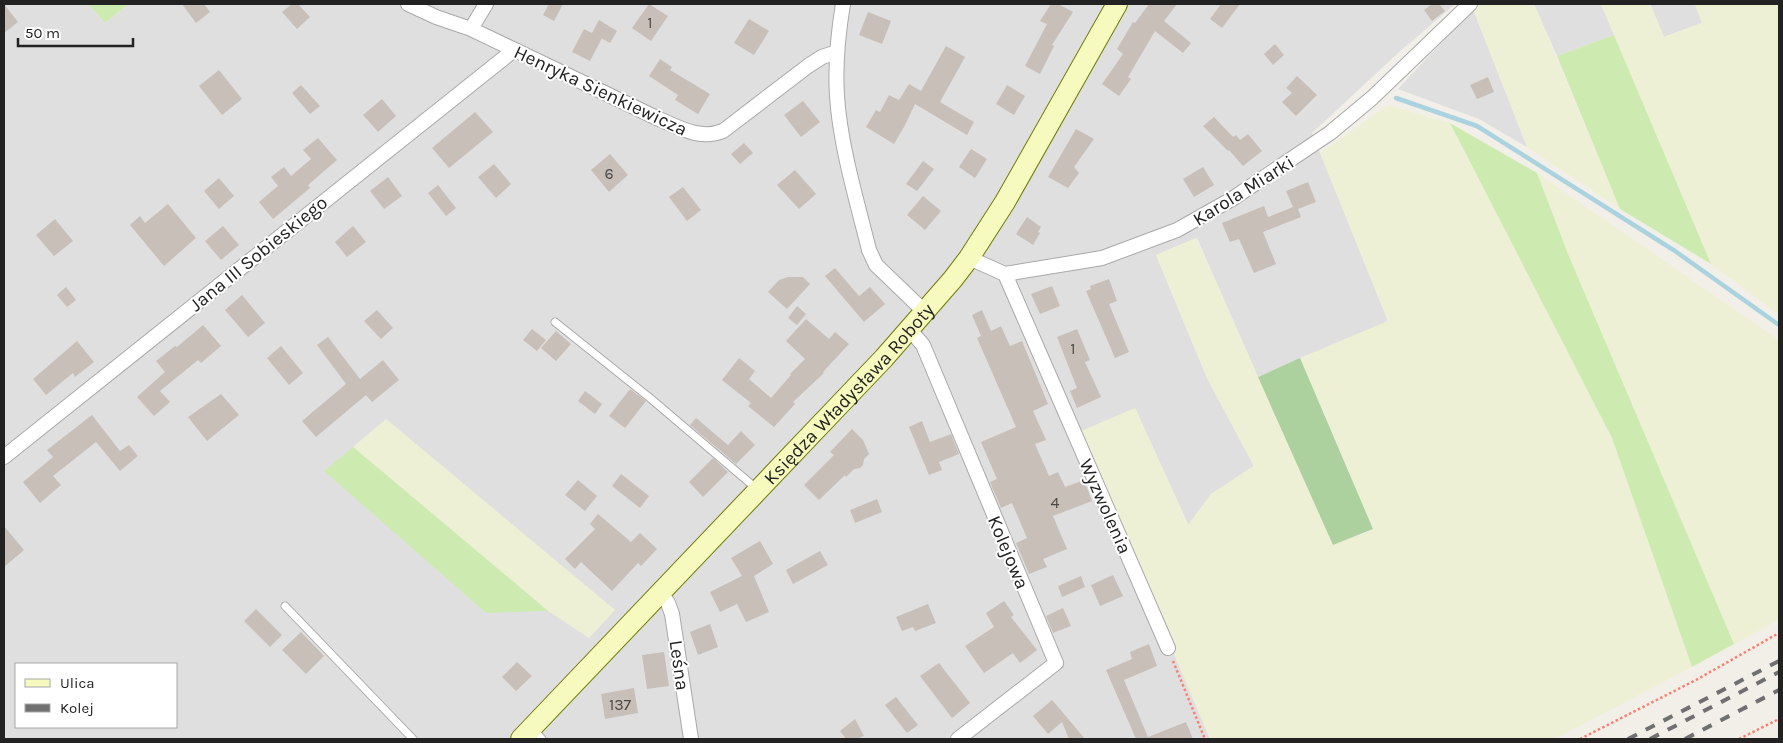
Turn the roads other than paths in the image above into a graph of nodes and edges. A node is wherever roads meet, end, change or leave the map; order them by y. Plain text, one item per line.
1 (408, 4) edge
2 (486, 4) edge
3 (843, 4) edge
4 (1117, 4) edge
5 (1470, 4) edge
6 (471, 29) junction
7 (514, 50) junction
8 (837, 52) junction
9 (969, 258) junction
10 (1005, 274) junction
11 (926, 313) junction
12 (555, 322) dead end
13 (910, 330) junction
14 (4, 457) edge
15 (759, 490) junction
16 (661, 593) junction
17 (285, 606) dead end
18 (1168, 648) road end
19 (532, 735) edge
20 (413, 739) edge
21 (691, 739) edge
22 (958, 739) edge

1 - 6 street, Henryka Sienkiewicza
2 - 6 street
3 - 8 street
4 - 9 main road, Księdza Władysława Roboty
5 - 10 street, Karola Miarki
6 - 7 street, Henryka Sienkiewicza
7 - 8 street, Henryka Sienkiewicza
7 - 14 street, Jana III Sobieskiego
8 - 11 street
9 - 10 street
9 - 11 main road, Księdza Władysława Roboty
10 - 18 street, Wyzwolenia
11 - 13 main road, Księdza Władysława Roboty
12 - 15 lane
13 - 15 main road, Księdza Władysława Roboty
13 - 22 street, Kolejowa
15 - 16 main road, Księdza Władysława Roboty
16 - 19 main road, Księdza Władysława Roboty
16 - 21 street, Leśna
17 - 20 lane

